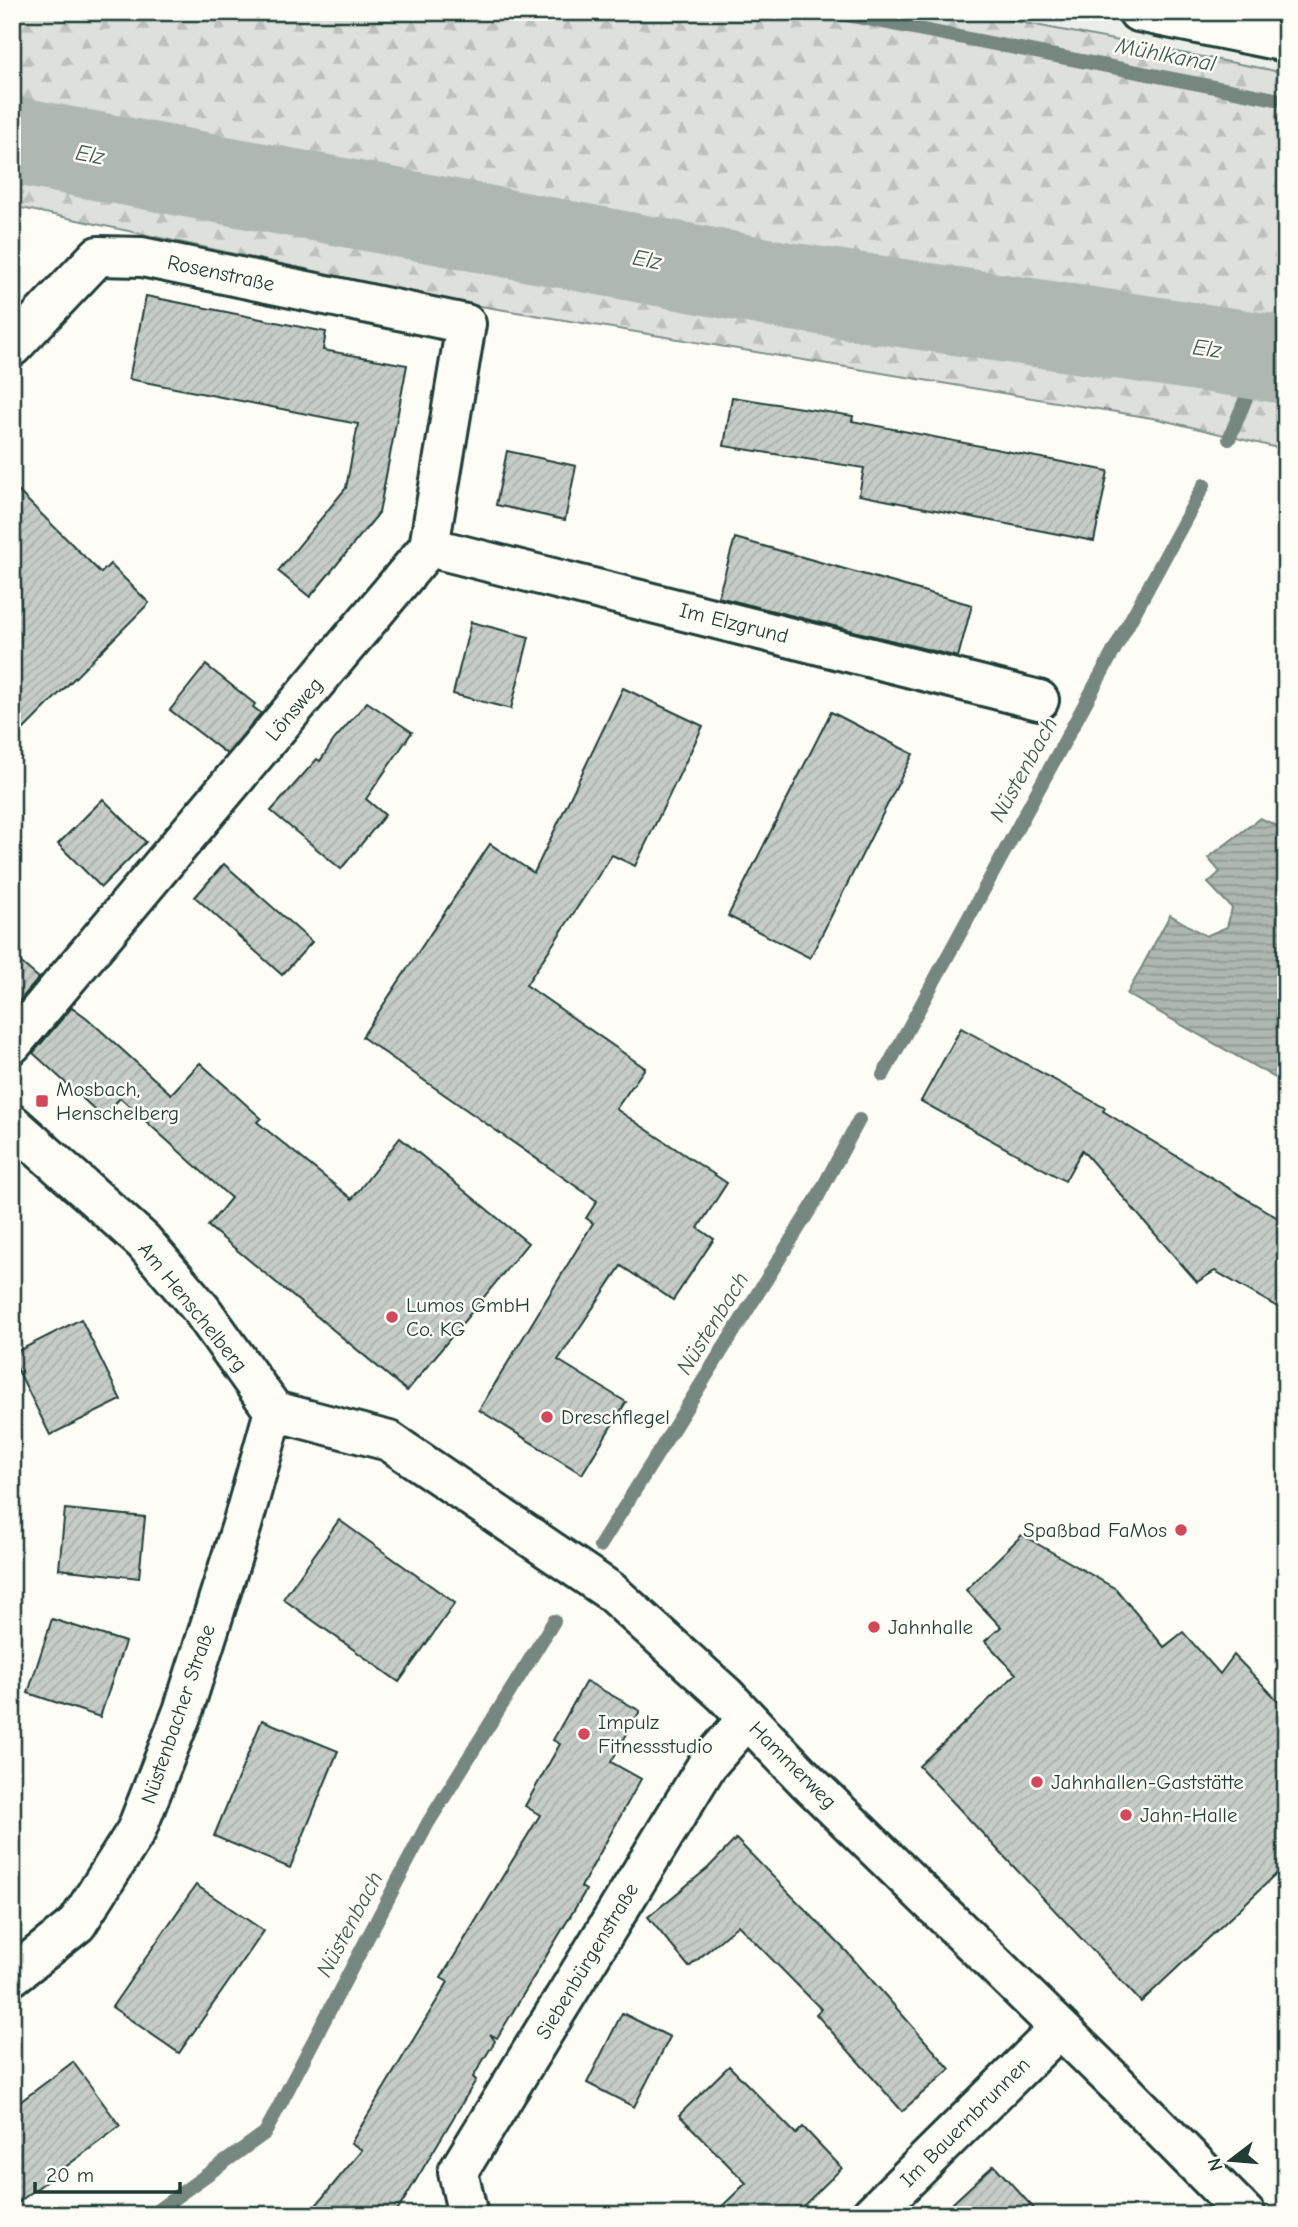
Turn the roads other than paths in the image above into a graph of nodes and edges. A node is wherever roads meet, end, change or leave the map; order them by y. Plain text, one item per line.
1 (1138, 12) edge
2 (1286, 42) edge
3 (12, 347) edge
4 (429, 547) junction
5 (1039, 699) dead end
6 (12, 1044) edge
7 (12, 1124) edge
8 (274, 1411) junction
9 (747, 1718) junction
10 (12, 1976) edge
11 (1059, 2029) junction
12 (468, 2215) edge
13 (871, 2215) edge
14 (1246, 2215) edge

1 - 2 street
3 - 4 street, Rosenstraße
4 - 5 street, Im Elzgrund
4 - 6 street, Lönsweg
7 - 8 street, Am Henschelberg
8 - 9 street, Hammerweg
8 - 10 street, Nüstenbacher Straße
9 - 11 street, Hammerweg
9 - 12 street, Siebenbürgenstraße
11 - 13 street, Im Bauernbrunnen
11 - 14 street, Hammerweg

